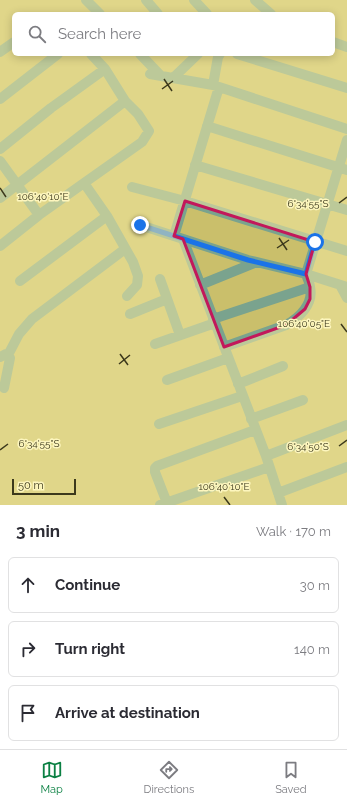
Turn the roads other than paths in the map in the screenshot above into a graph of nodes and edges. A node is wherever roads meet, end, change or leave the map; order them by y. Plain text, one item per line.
1 (86, 0) edge
2 (146, 0) edge
3 (194, 0) edge
4 (255, 0) edge
5 (98, 12) edge
6 (156, 12) edge
7 (206, 12) edge
8 (269, 12) edge
9 (12, 43) edge
10 (335, 43) edge
11 (347, 47) edge
12 (0, 52) edge
13 (55, 56) edge
14 (93, 56) edge
15 (142, 56) edge
16 (195, 56) edge
17 (219, 56) edge
18 (247, 56) edge
19 (105, 70) junction
20 (150, 74) dead end
21 (161, 76) junction
22 (174, 78) junction
23 (216, 86) junction
24 (347, 88) edge
25 (0, 99) edge
26 (125, 101) junction
27 (207, 126) junction
28 (347, 129) edge
29 (347, 140) edge
30 (0, 150) edge
31 (0, 161) edge
32 (195, 165) junction
33 (343, 169) edge
34 (84, 183) junction
35 (17, 185) junction
36 (132, 187) dead end
37 (0, 198) edge
38 (185, 201) junction
39 (327, 204) junction
40 (347, 210) edge
41 (39, 215) junction
42 (107, 216) junction
43 (140, 225) dead end
44 (178, 238) junction
45 (315, 242) junction
46 (0, 246) edge
47 (125, 249) junction
48 (347, 251) edge
49 (257, 262) junction
50 (306, 274) junction
51 (160, 279) dead end
52 (20, 281) dead end
53 (200, 285) junction
54 (343, 286) edge
55 (310, 287) junction
56 (127, 296) dead end
57 (347, 298) edge
58 (167, 299) junction
59 (130, 314) dead end
60 (214, 321) junction
61 (180, 335) junction
62 (155, 344) dead end
63 (224, 347) junction
64 (4, 356) edge
65 (228, 358) junction
66 (283, 366) dead end
67 (167, 380) dead end
68 (238, 384) junction
69 (4, 388) dead end
70 (242, 396) junction
71 (303, 400) dead end
72 (251, 419) junction
73 (159, 424) dead end
74 (347, 425) edge
75 (255, 430) junction
76 (266, 456) junction
77 (269, 467) junction
78 (347, 467) edge
79 (279, 501) edge
80 (163, 504) edge

1 - 5 street
2 - 6 street
3 - 7 street
4 - 8 street
9 - 12 street
10 - 11 street
13 - 25 street
14 - 19 street
15 - 21 street
16 - 22 street
17 - 23 street
18 - 24 street
19 - 26 street
19 - 30 street
20 - 21 street
21 - 22 street
22 - 23 street
23 - 27 street
23 - 28 street
26 - 34 street
26 - 35 street
27 - 32 street
27 - 33 street
29 - 33 street
31 - 35 street
32 - 38 street
32 - 39 street
33 - 39 street
34 - 41 street
34 - 42 street
35 - 37 street
35 - 41 street
36 - 38 street
38 - 44 street
38 - 45 street
39 - 40 street
39 - 45 street
41 - 46 street
42 - 47 street
42 - 52 street
43 - 44 street
44 - 49 street
44 - 53 street
45 - 48 street
45 - 50 street
47 - 56 street
47 - 64 street
49 - 50 street
49 - 53 street
50 - 54 street
50 - 55 street
51 - 58 street
53 - 60 street
54 - 57 street
55 - 60 street
55 - 63 street
58 - 59 street
58 - 61 street
60 - 61 street
60 - 63 street
61 - 62 street
63 - 65 street
64 - 69 street
65 - 67 street
65 - 68 street
66 - 68 street
68 - 70 street
70 - 72 street
70 - 73 street
71 - 72 street
72 - 75 street
74 - 76 street
75 - 76 street
75 - 80 street
76 - 77 street
77 - 79 street
77 - 80 street
78 - 79 street

